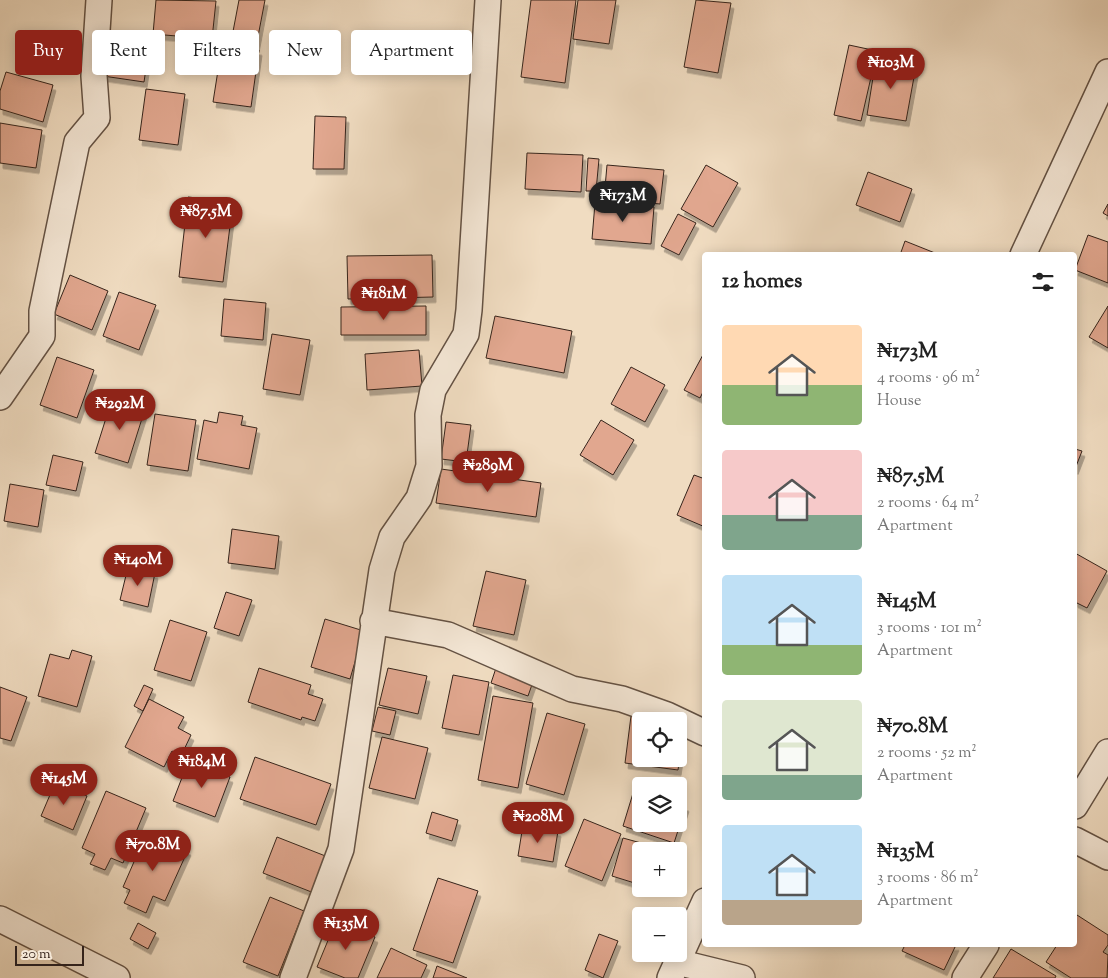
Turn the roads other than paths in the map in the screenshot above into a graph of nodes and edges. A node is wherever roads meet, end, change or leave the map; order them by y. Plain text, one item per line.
1 (488, 0) edge
2 (103, 2) edge
3 (1108, 72) edge
4 (1024, 252) edge
5 (0, 397) edge
6 (374, 621) junction
7 (702, 732) edge
8 (1108, 752) edge
9 (1077, 803) edge
10 (1077, 841) edge
11 (1108, 857) edge
12 (702, 908) edge
13 (0, 919) edge
14 (985, 947) edge
15 (674, 970) edge
16 (116, 978) edge
17 (293, 978) edge
18 (742, 978) edge
19 (965, 978) edge

1 - 6 street
2 - 5 street
3 - 4 street
6 - 7 street
6 - 17 street
8 - 9 street
10 - 11 street
12 - 15 street
13 - 16 street
14 - 19 street
15 - 18 street

